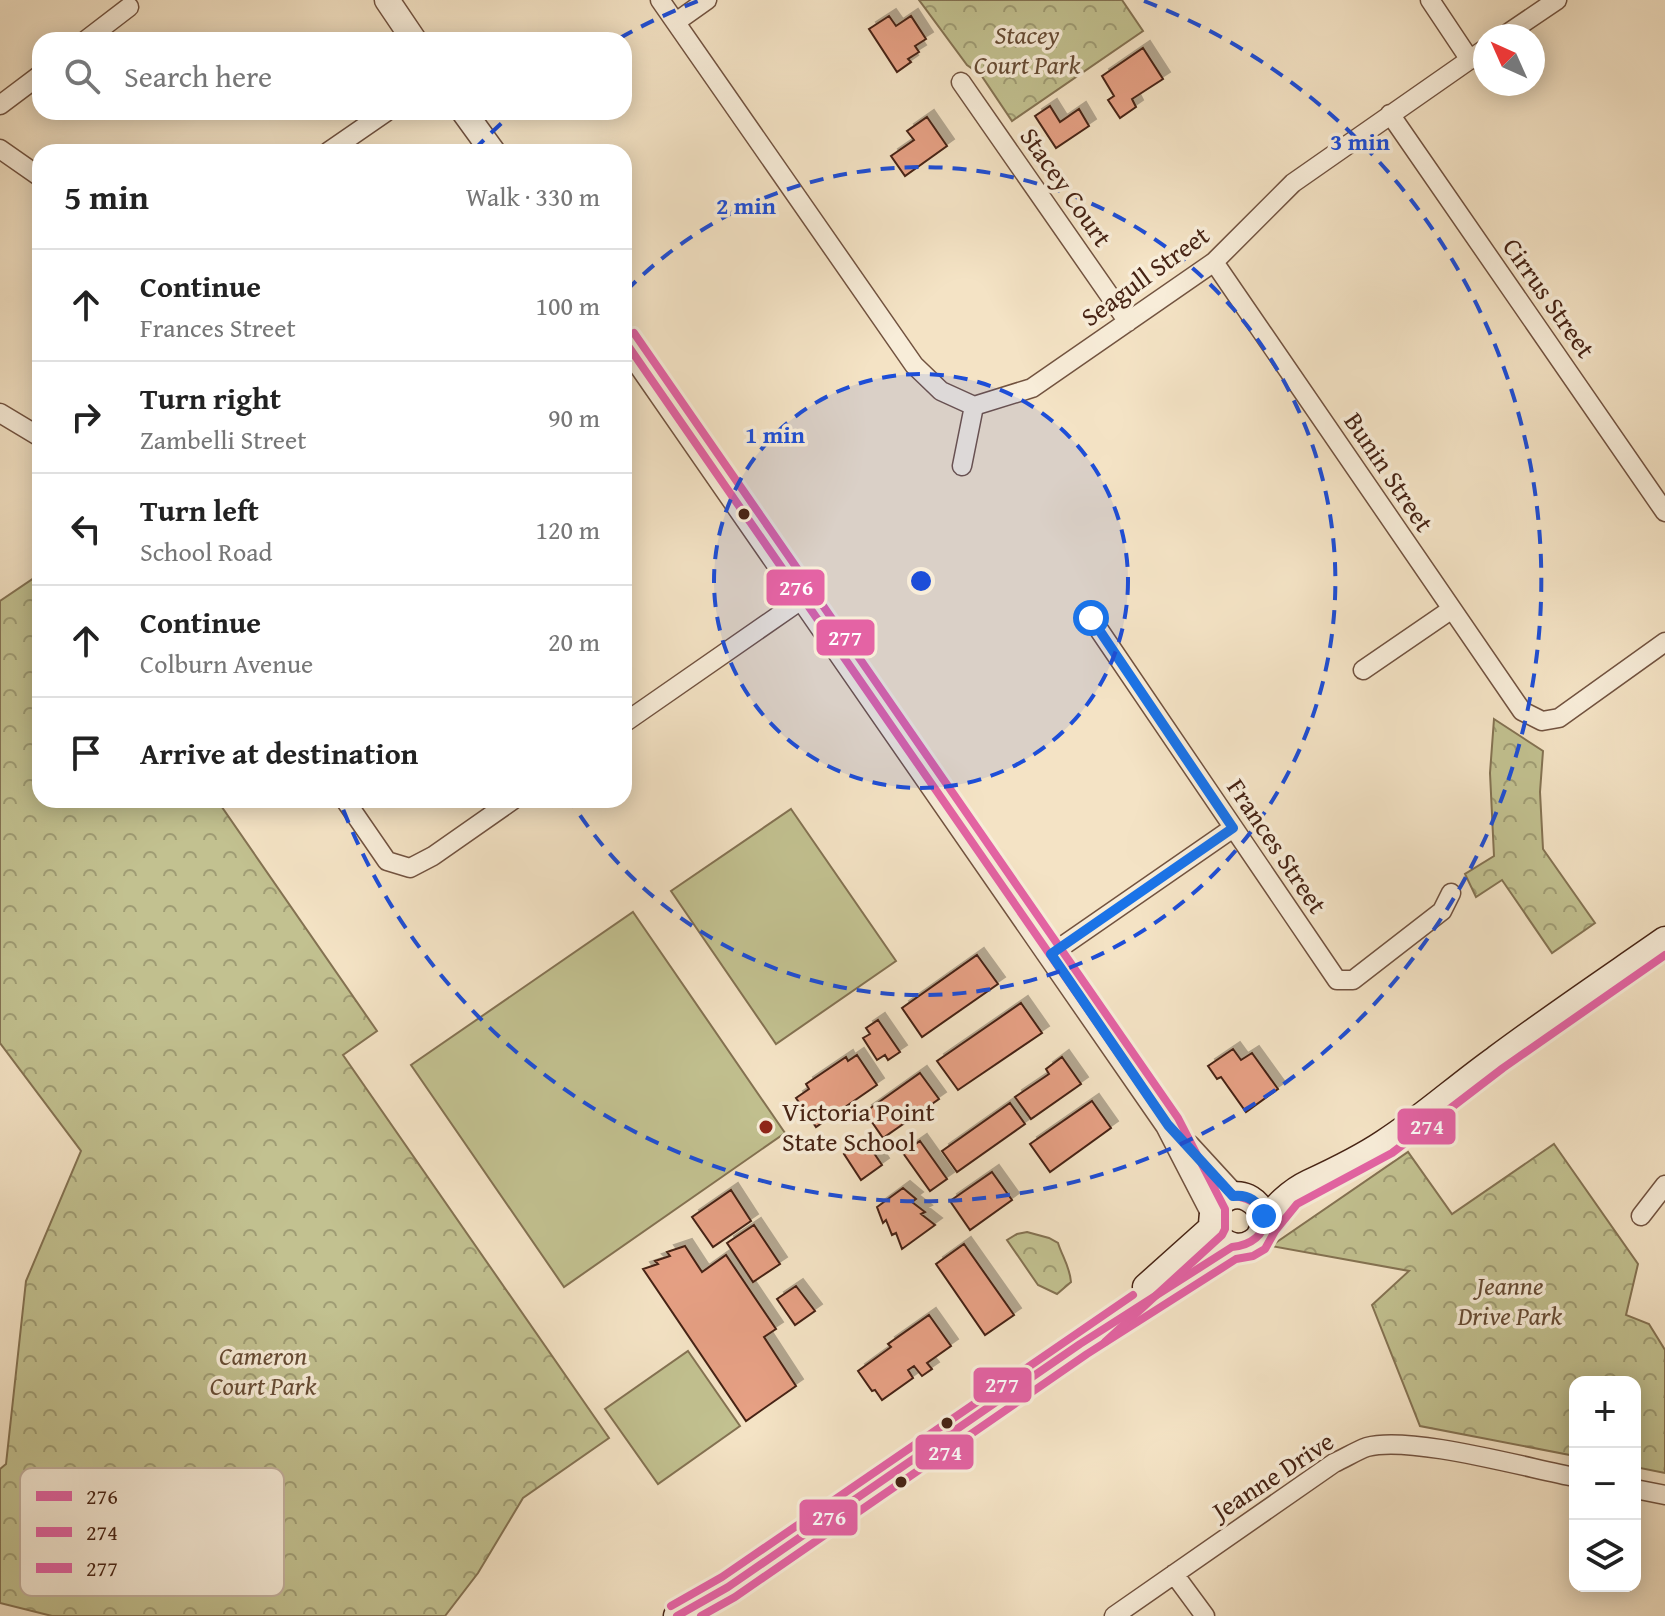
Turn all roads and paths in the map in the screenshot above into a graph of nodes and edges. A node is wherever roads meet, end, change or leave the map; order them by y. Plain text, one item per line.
1 (387, 0) edge
2 (660, 0) edge
3 (707, 0) edge
4 (1430, 0) edge
5 (1557, 0) edge
6 (129, 7) dead end
7 (676, 22) junction
8 (1522, 24) edge
9 (96, 32) edge
10 (409, 32) edge
11 (1473, 49) edge
12 (1473, 57) edge
13 (32, 81) edge
14 (961, 82) dead end
15 (0, 105) edge
16 (1390, 114) junction
17 (374, 120) edge
18 (470, 120) edge
19 (340, 144) edge
20 (487, 144) edge
21 (0, 149) edge
22 (32, 171) edge
23 (1214, 262) junction
24 (1128, 322) junction
25 (632, 351) edge
26 (974, 406) junction
27 (0, 413) edge
28 (32, 432) edge
29 (962, 466) dead end
30 (1665, 512) edge
31 (804, 598) junction
32 (1452, 609) junction
33 (1091, 618) dead end
34 (1665, 642) edge
35 (1363, 670) dead end
36 (632, 717) edge
37 (351, 808) edge
38 (502, 808) edge
39 (1233, 828) junction
40 (1451, 893) dead end
41 (1665, 940) edge
42 (1051, 954) junction
43 (1496, 1058) junction
44 (1168, 1125) junction
45 (1665, 1185) edge
46 (1241, 1196) junction
47 (1641, 1216) dead end
48 (1213, 1220) junction
49 (1265, 1224) junction
50 (1232, 1247) junction
51 (1097, 1333) junction
52 (1569, 1476) edge
53 (1641, 1490) edge
54 (1665, 1495) edge
55 (1174, 1574) junction
56 (728, 1587) junction
57 (677, 1616) edge
58 (693, 1616) edge
59 (1114, 1616) edge
60 (1205, 1616) edge

1 - 10 street
2 - 7 street
3 - 7 street
4 - 11 street
5 - 8 street
6 - 9 street
7 - 26 street
12 - 16 street, Seagull Street
13 - 15 street
14 - 24 street, Stacey Court
16 - 23 street, Seagull Street
16 - 30 street, Cirrus Street
17 - 19 street
18 - 20 street
21 - 22 street
23 - 24 street, Seagull Street
23 - 32 street, Bunin Street
24 - 26 street, Seagull Street
25 - 31 street
26 - 29 street
27 - 28 street
31 - 36 street
31 - 42 street
32 - 34 street, Bunin Street
32 - 35 street
33 - 39 street, Frances Street
37 - 38 street
39 - 40 street, Frances Street
39 - 42 street
41 - 43 main road
42 - 44 street
43 - 46 main road
43 - 49 main road
44 - 46 street
44 - 48 street
45 - 47 street
46 - 48 main road
46 - 49 main road
48 - 50 main road
48 - 51 main road
49 - 50 main road
50 - 51 main road
51 - 56 main road
52 - 55 street, Jeanne Drive
53 - 54 street
55 - 59 street, Jeanne Drive
55 - 60 street
56 - 57 main road
56 - 58 main road

